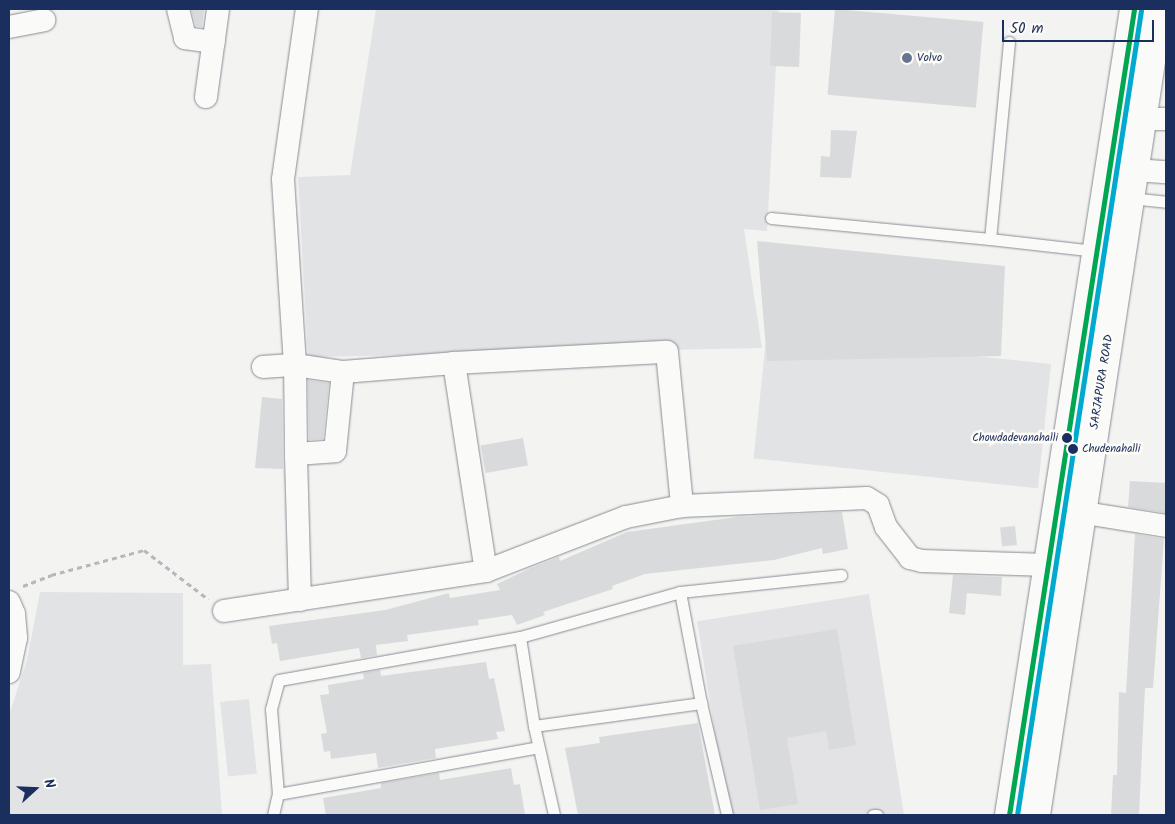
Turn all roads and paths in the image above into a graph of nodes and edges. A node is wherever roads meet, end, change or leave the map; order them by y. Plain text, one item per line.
1 (178, 9) edge
2 (218, 9) edge
3 (307, 9) edge
4 (1134, 9) edge
5 (1159, 9) edge
6 (44, 20) dead end
7 (9, 27) edge
8 (214, 42) junction
9 (1009, 42) dead end
10 (1158, 69) edge
11 (206, 97) dead end
12 (1154, 120) edge
13 (1135, 170) junction
14 (1166, 172) edge
15 (1130, 198) junction
16 (1166, 202) edge
17 (771, 218) dead end
18 (990, 239) junction
19 (1096, 251) junction
20 (454, 363) junction
21 (295, 365) junction
22 (263, 367) dead end
23 (343, 372) junction
24 (296, 454) junction
25 (682, 506) junction
26 (1069, 510) junction
27 (1166, 526) edge
28 (1048, 565) junction
29 (486, 571) junction
30 (840, 575) dead end
31 (680, 592) junction
32 (13, 595) edge
33 (300, 600) junction
34 (224, 612) joint
35 (520, 637) junction
36 (9, 672) edge
37 (701, 703) junction
38 (534, 726) junction
39 (538, 747) junction
40 (278, 794) junction
41 (273, 815) edge
42 (554, 815) edge
43 (726, 815) edge
44 (873, 815) edge
45 (877, 815) edge
46 (1009, 815) edge
47 (1036, 815) edge

1 - 8 street
2 - 8 street
3 - 21 street
4 - 19 main road, SARJAPURA ROAD
5 - 10 main road, SARJAPURA ROAD
6 - 7 street
8 - 11 street
9 - 18 lane
10 - 12 main road, SARJAPURA ROAD
12 - 13 main road, SARJAPURA ROAD
13 - 14 street
13 - 15 main road, SARJAPURA ROAD
15 - 16 lane
15 - 26 main road, SARJAPURA ROAD
17 - 18 lane
18 - 19 lane
19 - 26 main road, SARJAPURA ROAD
20 - 23 street
20 - 25 street
20 - 29 street
21 - 22 street
21 - 23 street
21 - 24 street
23 - 24 street
24 - 33 street
25 - 28 street
25 - 29 street
26 - 27 street
26 - 28 main road, SARJAPURA ROAD
26 - 47 main road, SARJAPURA ROAD
28 - 46 main road, SARJAPURA ROAD
29 - 33 street
30 - 31 lane
31 - 35 lane
31 - 37 lane
32 - 34 path
32 - 36 street
33 - 34 street
35 - 38 lane
35 - 40 lane
37 - 38 lane
37 - 43 lane
38 - 39 lane
39 - 40 lane
39 - 42 lane
40 - 41 lane
44 - 45 lane

